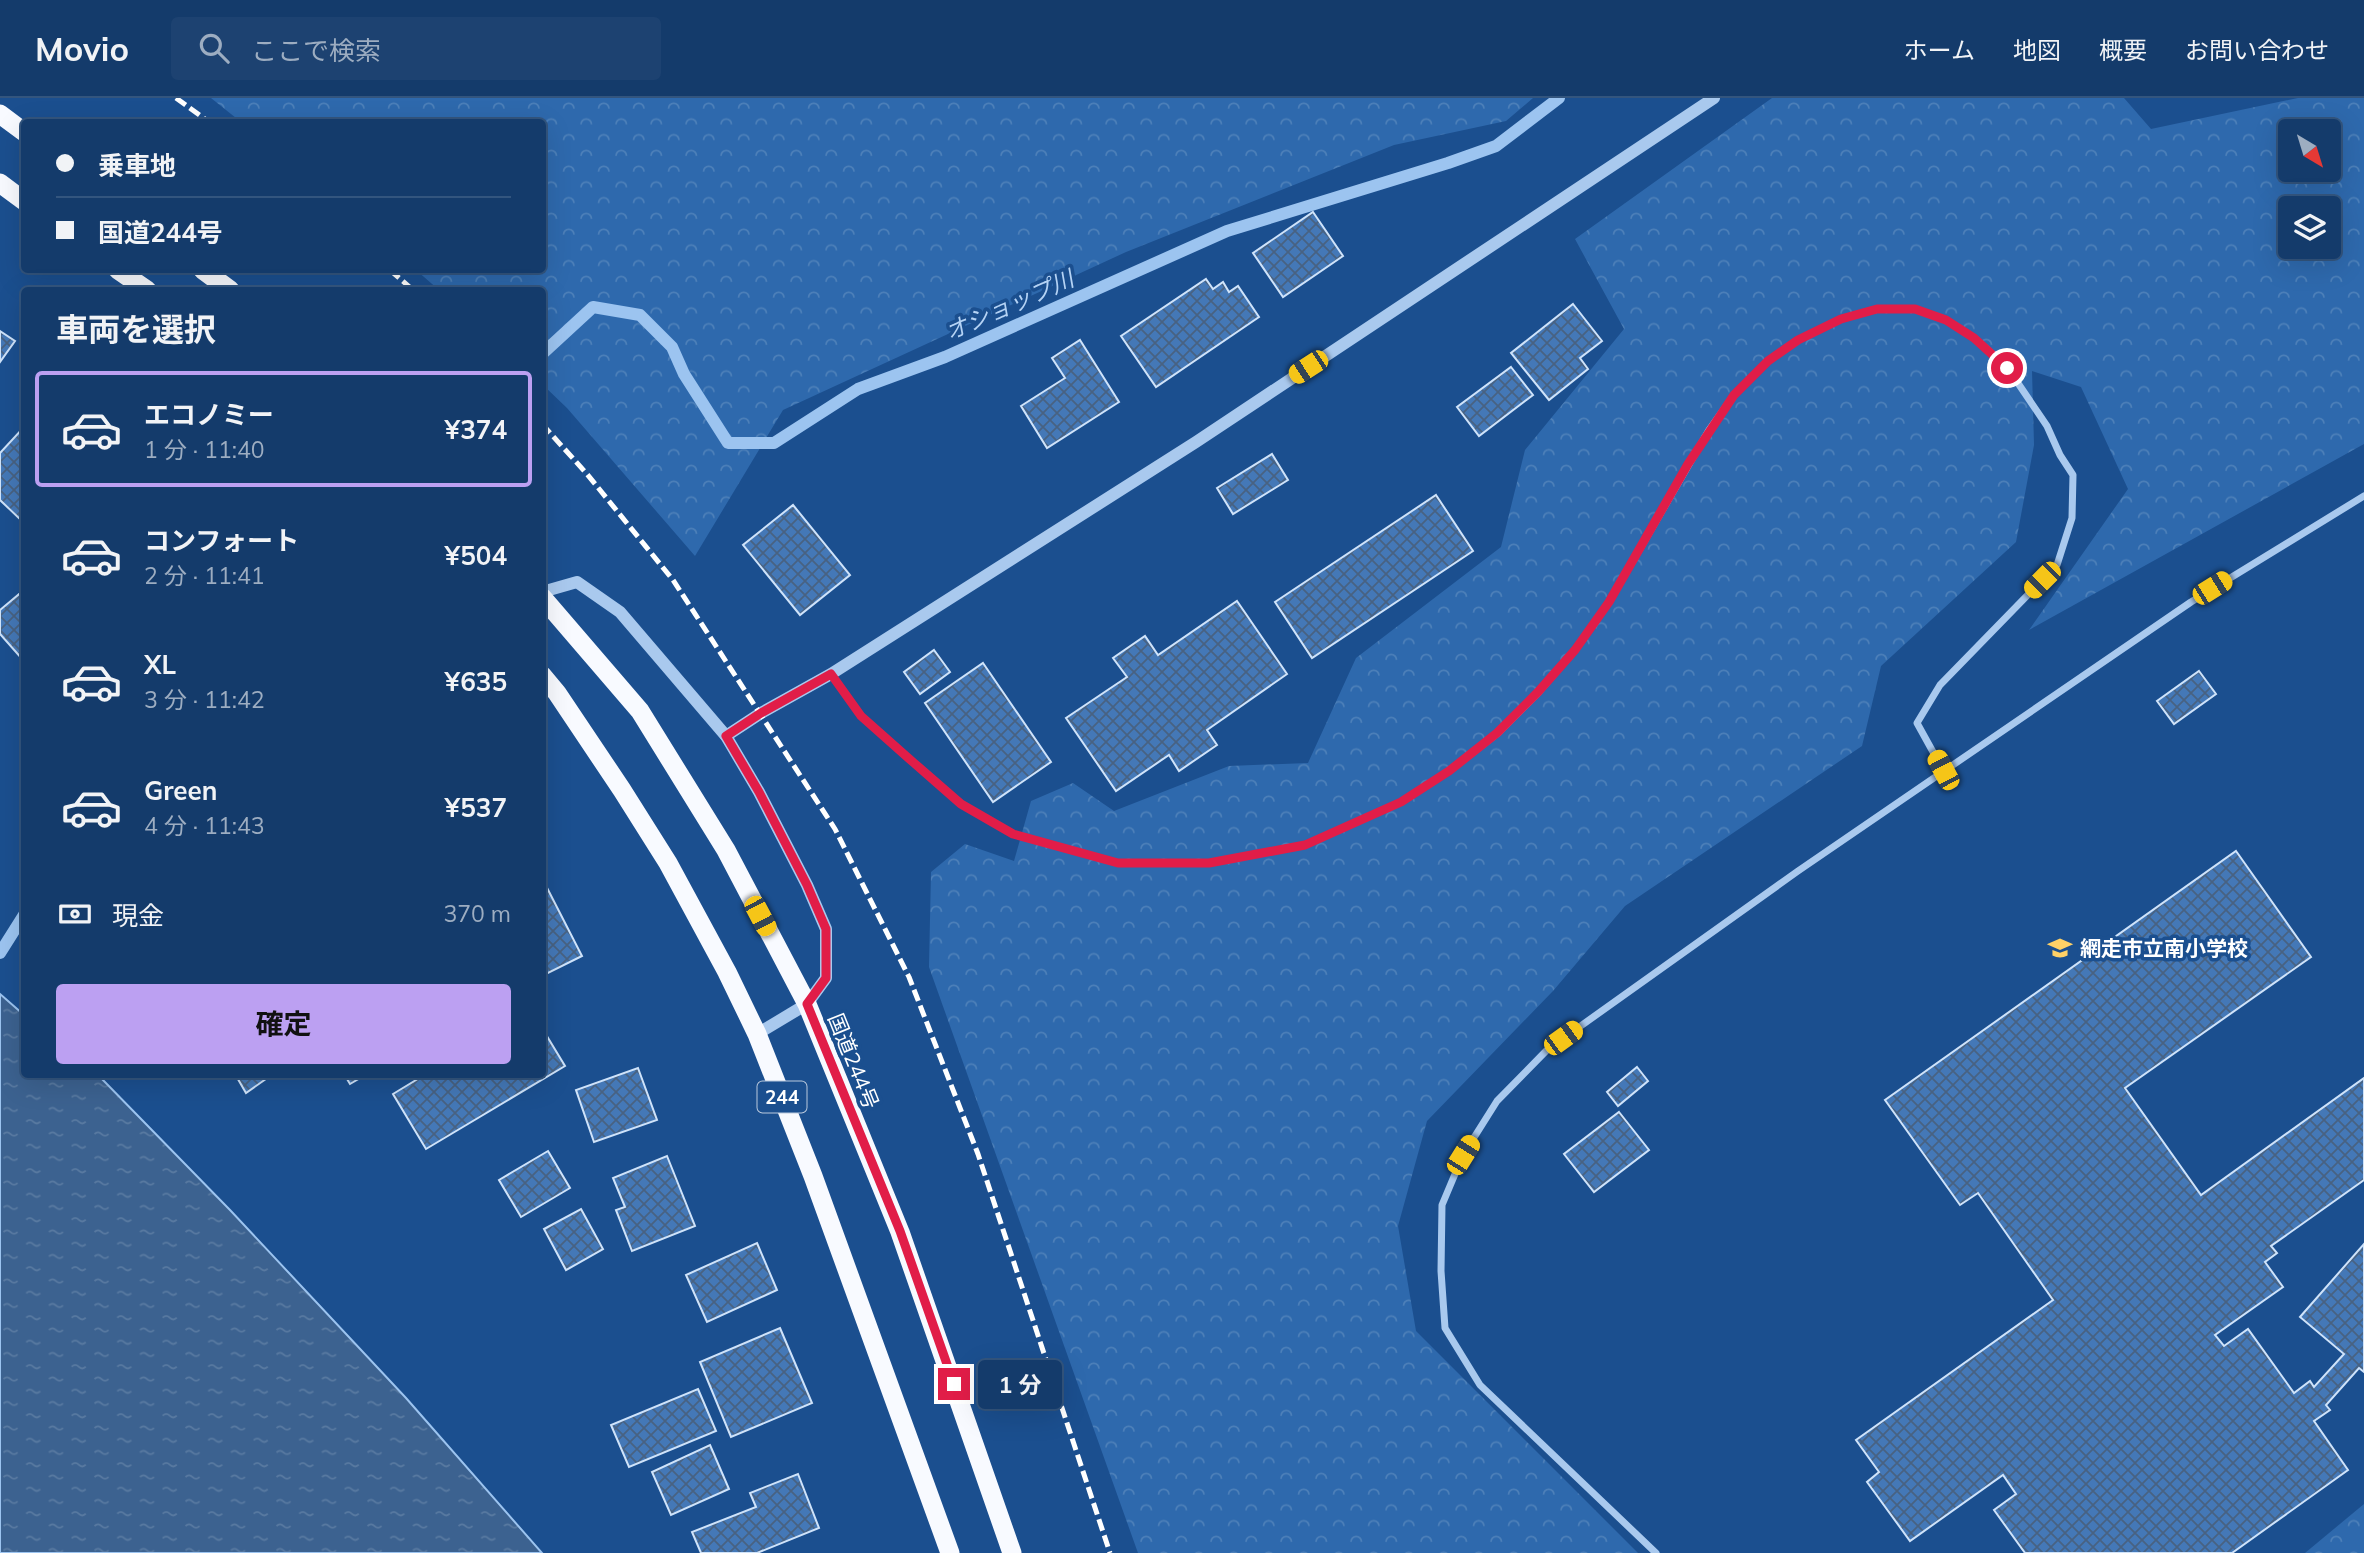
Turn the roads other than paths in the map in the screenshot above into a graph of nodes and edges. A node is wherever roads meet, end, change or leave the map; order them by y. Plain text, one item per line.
1 (1714, 98) edge
2 (0, 114) edge
3 (21, 130) edge
4 (0, 183) edge
5 (21, 199) edge
6 (122, 273) edge
7 (207, 273) edge
8 (143, 287) edge
9 (226, 287) edge
10 (2364, 496) edge
11 (546, 594) edge
12 (546, 600) edge
13 (831, 674) junction
14 (546, 681) edge
15 (726, 736) junction
16 (1943, 770) junction
17 (807, 1004) junction
18 (757, 1034) junction
19 (950, 1553) edge
20 (1012, 1553) edge
21 (1656, 1553) edge

1 - 13 street
2 - 3 highway
4 - 5 highway
6 - 8 highway
7 - 9 highway
10 - 16 street
11 - 15 street
12 - 17 highway, 国道244号 / 244
13 - 15 street
13 - 16 street
14 - 18 highway, 244
15 - 17 street
16 - 21 street
17 - 18 street
17 - 20 highway, 国道244号 / 244
18 - 19 highway, 244

